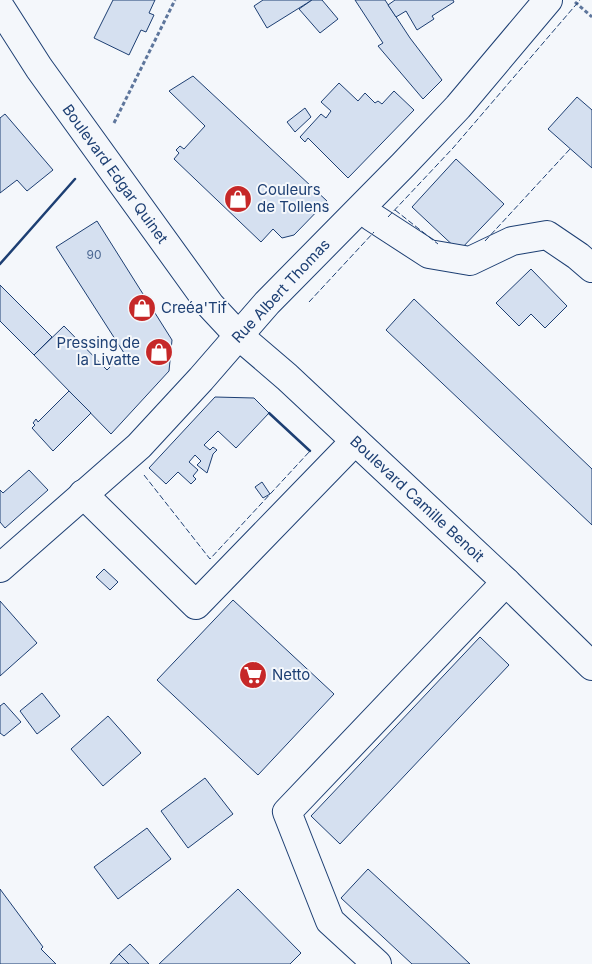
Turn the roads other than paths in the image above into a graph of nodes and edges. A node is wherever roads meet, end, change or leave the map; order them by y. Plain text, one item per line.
1 (548, 0) edge
2 (3, 18) edge
3 (372, 217) dead end
4 (592, 268) edge
5 (238, 335) junction
6 (354, 441) junction
7 (83, 494) junction
8 (0, 568) edge
9 (506, 582) junction
10 (592, 666) edge
11 (377, 964) edge

1 - 5 street, Rue Albert Thomas
2 - 5 street, Boulevard Edgar Quinet
3 - 4 street
5 - 6 street, Boulevard Camille Benoit
5 - 7 street, Rue Albert Thomas
6 - 7 street
6 - 9 street, Boulevard Camille Benoit
7 - 8 street, Rue Albert Thomas
9 - 10 street, Boulevard Camille Benoit
9 - 11 street

